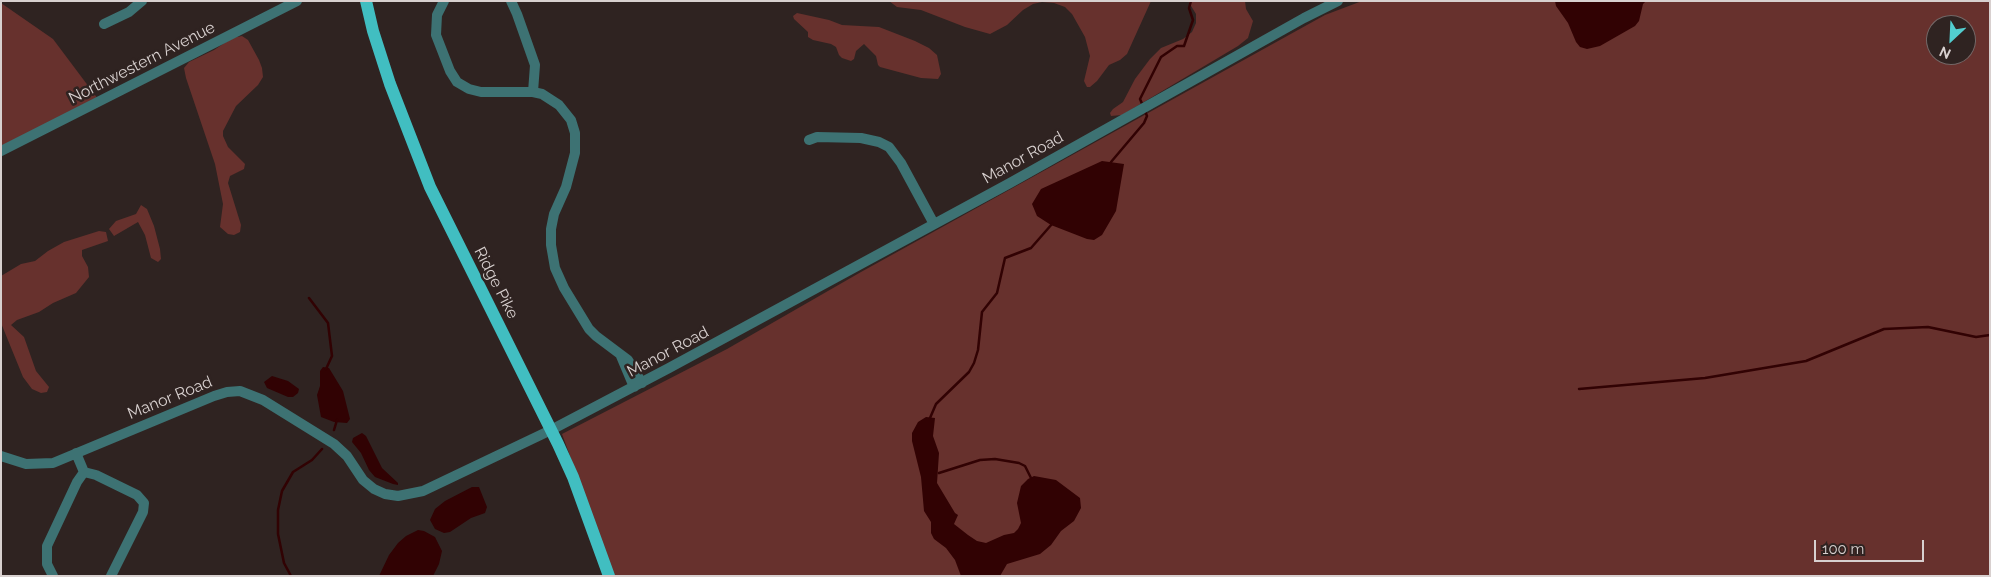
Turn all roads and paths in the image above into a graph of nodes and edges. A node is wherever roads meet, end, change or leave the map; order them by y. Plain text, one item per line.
1 (142, 1) edge
2 (297, 1) edge
3 (366, 1) edge
4 (444, 1) edge
5 (511, 1) edge
6 (1338, 1) edge
7 (104, 24) dead end
8 (533, 92) junction
9 (809, 140) dead end
10 (1, 151) edge
11 (934, 224) junction
12 (638, 385) junction
13 (551, 430) junction
14 (76, 453) junction
15 (1, 456) edge
16 (84, 472) junction
17 (53, 576) edge
18 (111, 576) edge
19 (610, 576) edge

1 - 7 street
2 - 10 street, Northwestern Avenue
3 - 13 main road, Ridge Pike
4 - 8 street
5 - 8 street
6 - 11 street, Manor Road
8 - 12 street
9 - 11 street
11 - 12 street, Manor Road
12 - 13 street, Manor Road
13 - 14 street, Manor Road
13 - 19 main road, Ridge Pike
14 - 15 street, Manor Road
14 - 16 street
16 - 17 street
16 - 18 street

